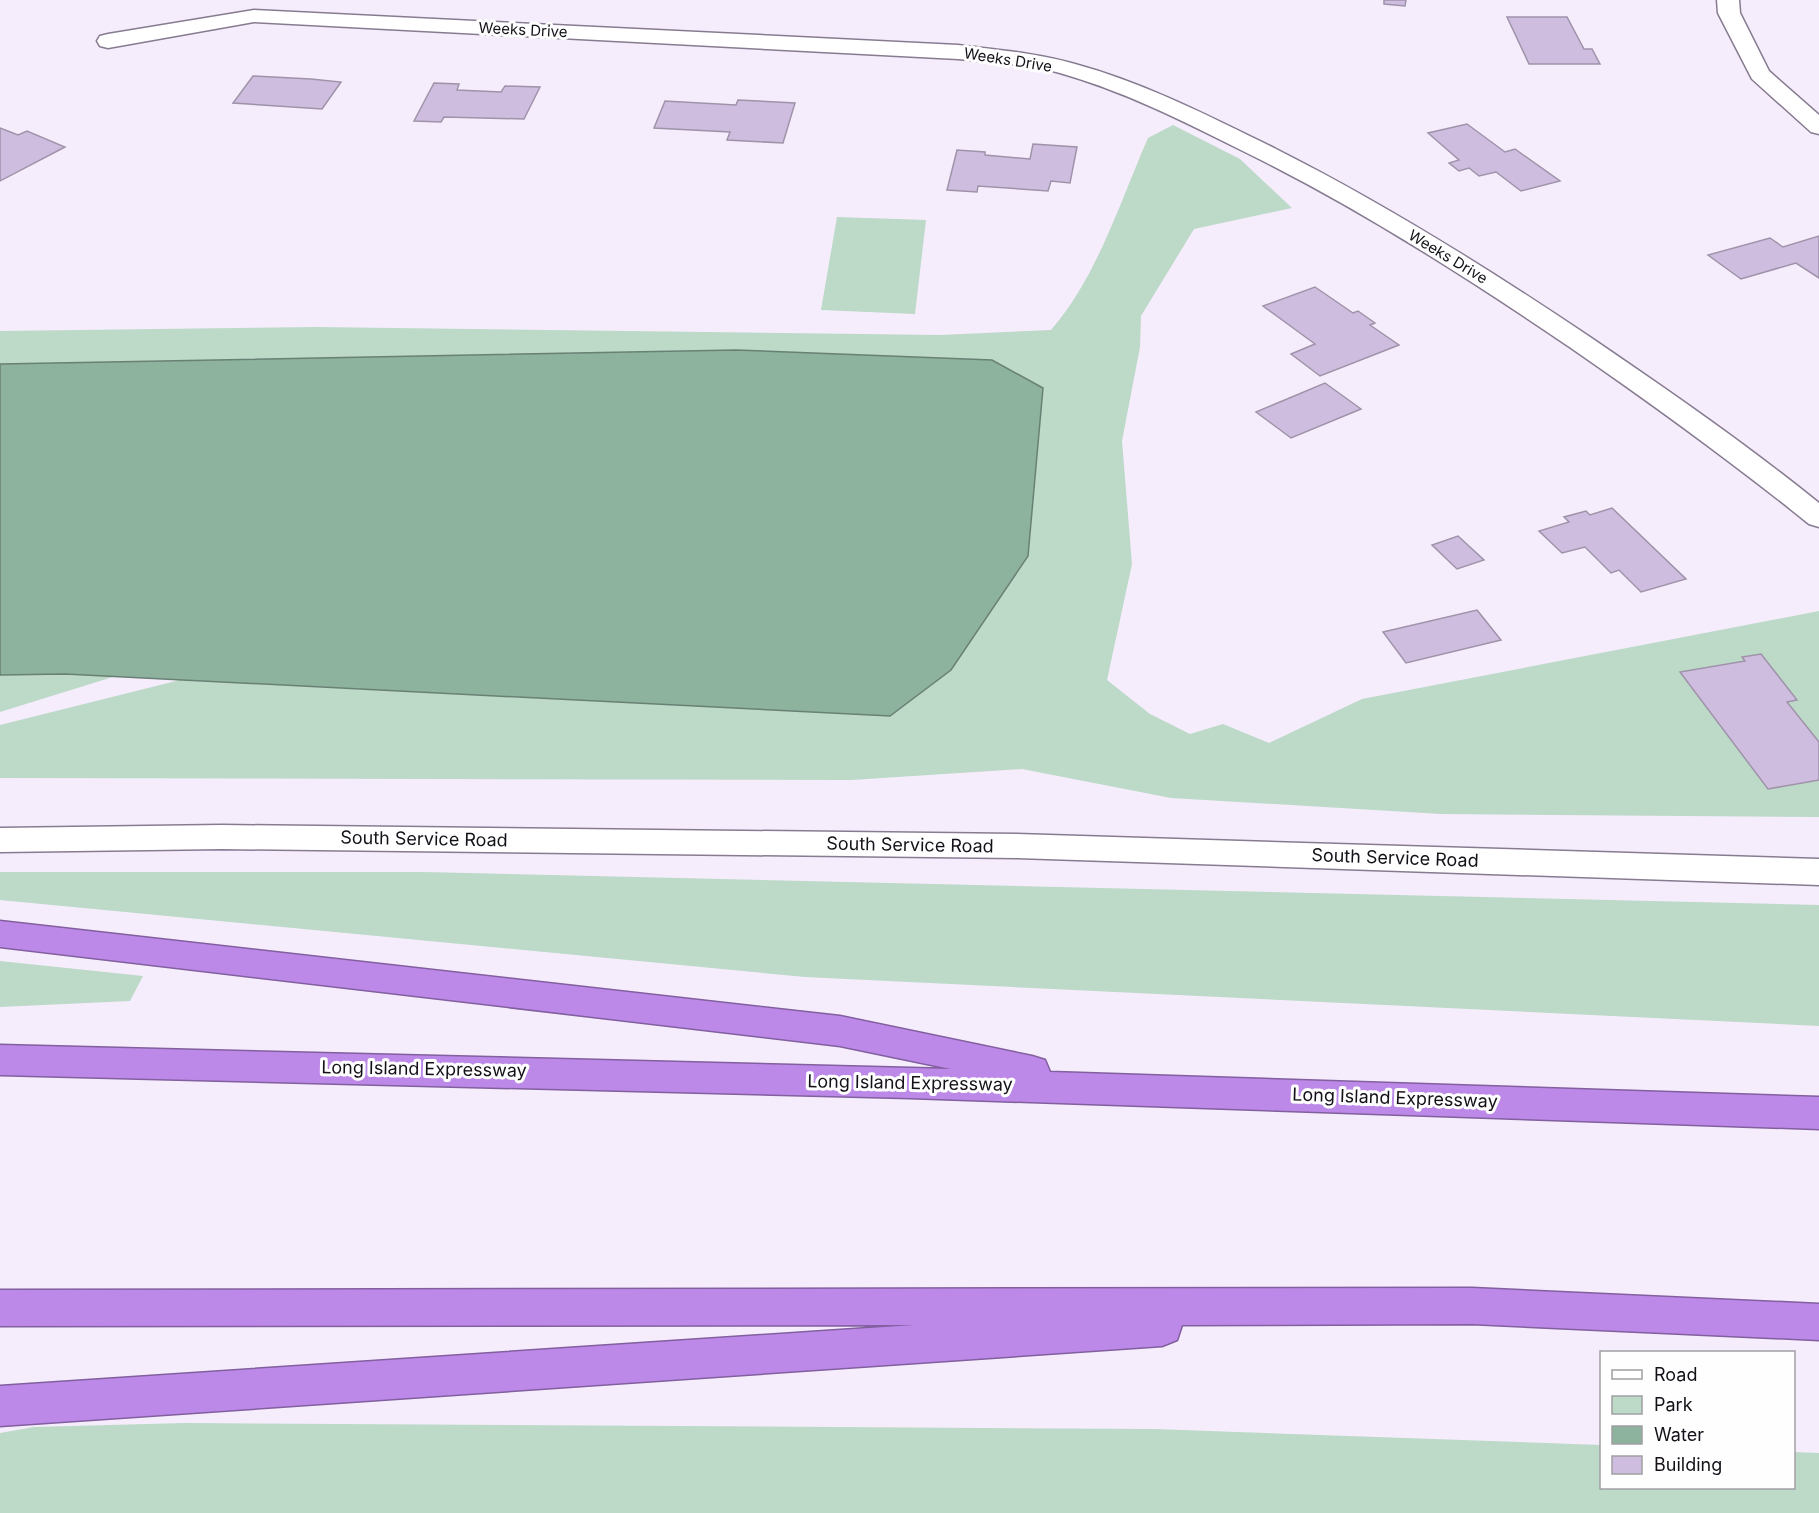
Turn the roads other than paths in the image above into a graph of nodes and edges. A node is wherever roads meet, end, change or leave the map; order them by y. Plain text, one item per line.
1 (1728, 0) edge
2 (108, 42) dead end
3 (1819, 127) edge
4 (1819, 518) edge
5 (0, 840) edge
6 (1819, 872) edge
7 (0, 934) edge
8 (0, 1060) edge
9 (1116, 1088) junction
10 (1819, 1113) edge
11 (1472, 1306) junction
12 (0, 1308) edge
13 (1819, 1322) edge
14 (0, 1406) edge

1 - 3 street
2 - 4 street, Weeks Drive
5 - 6 street, South Service Road
7 - 9 highway
8 - 9 highway, Long Island Expressway
9 - 10 highway, Long Island Expressway
11 - 12 highway
11 - 13 highway
11 - 14 highway

